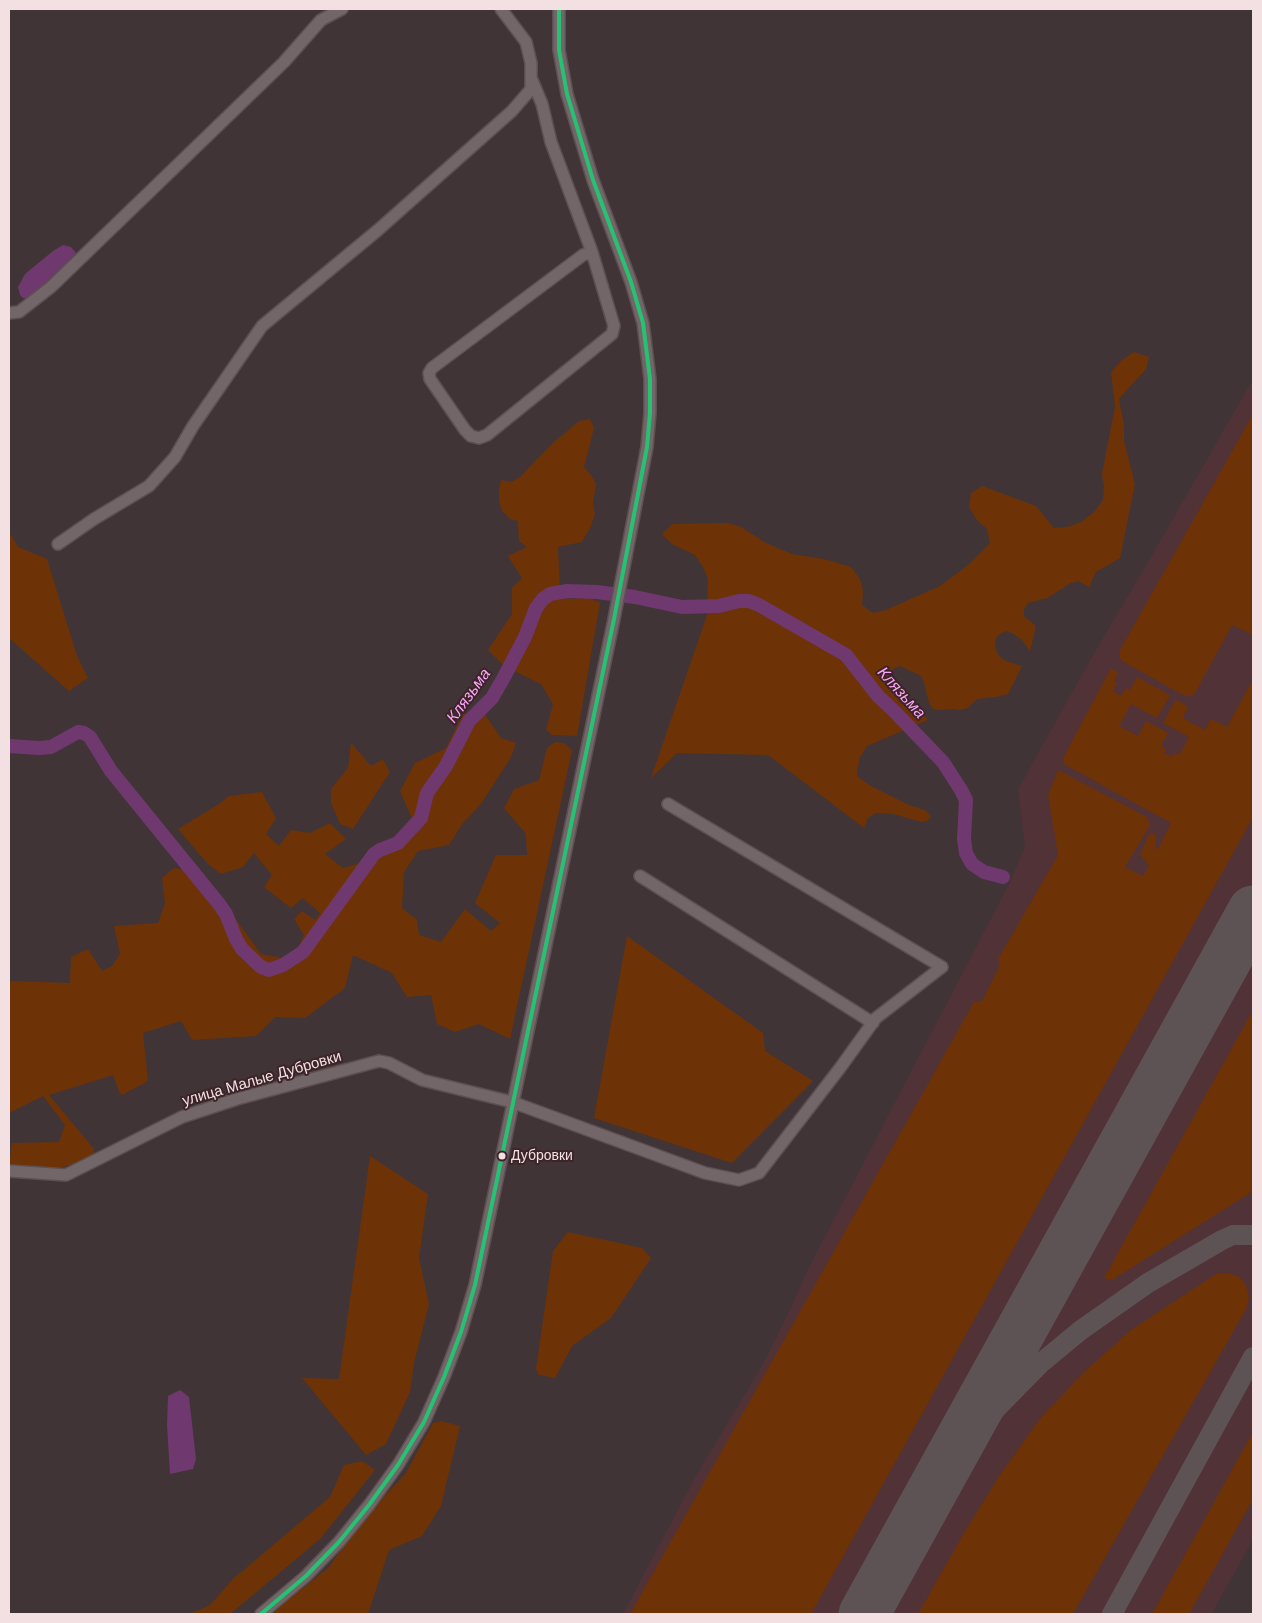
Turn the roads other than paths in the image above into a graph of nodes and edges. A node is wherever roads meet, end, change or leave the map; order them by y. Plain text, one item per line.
1 (342, 9) edge
2 (501, 9) edge
3 (559, 9) edge
4 (531, 78) junction
5 (592, 252) junction
6 (9, 313) edge
7 (58, 544) dead end
8 (668, 804) dead end
9 (640, 876) dead end
10 (873, 1022) junction
11 (512, 1102) junction
12 (9, 1170) edge
13 (261, 1614) edge

1 - 6 street
2 - 4 street
3 - 11 street
4 - 5 street
4 - 7 street
5 - 5 street
8 - 10 street, улица Малые Дубровки
9 - 10 street
10 - 11 street, улица Малые Дубровки
11 - 12 street, улица Малые Дубровки
11 - 13 street

